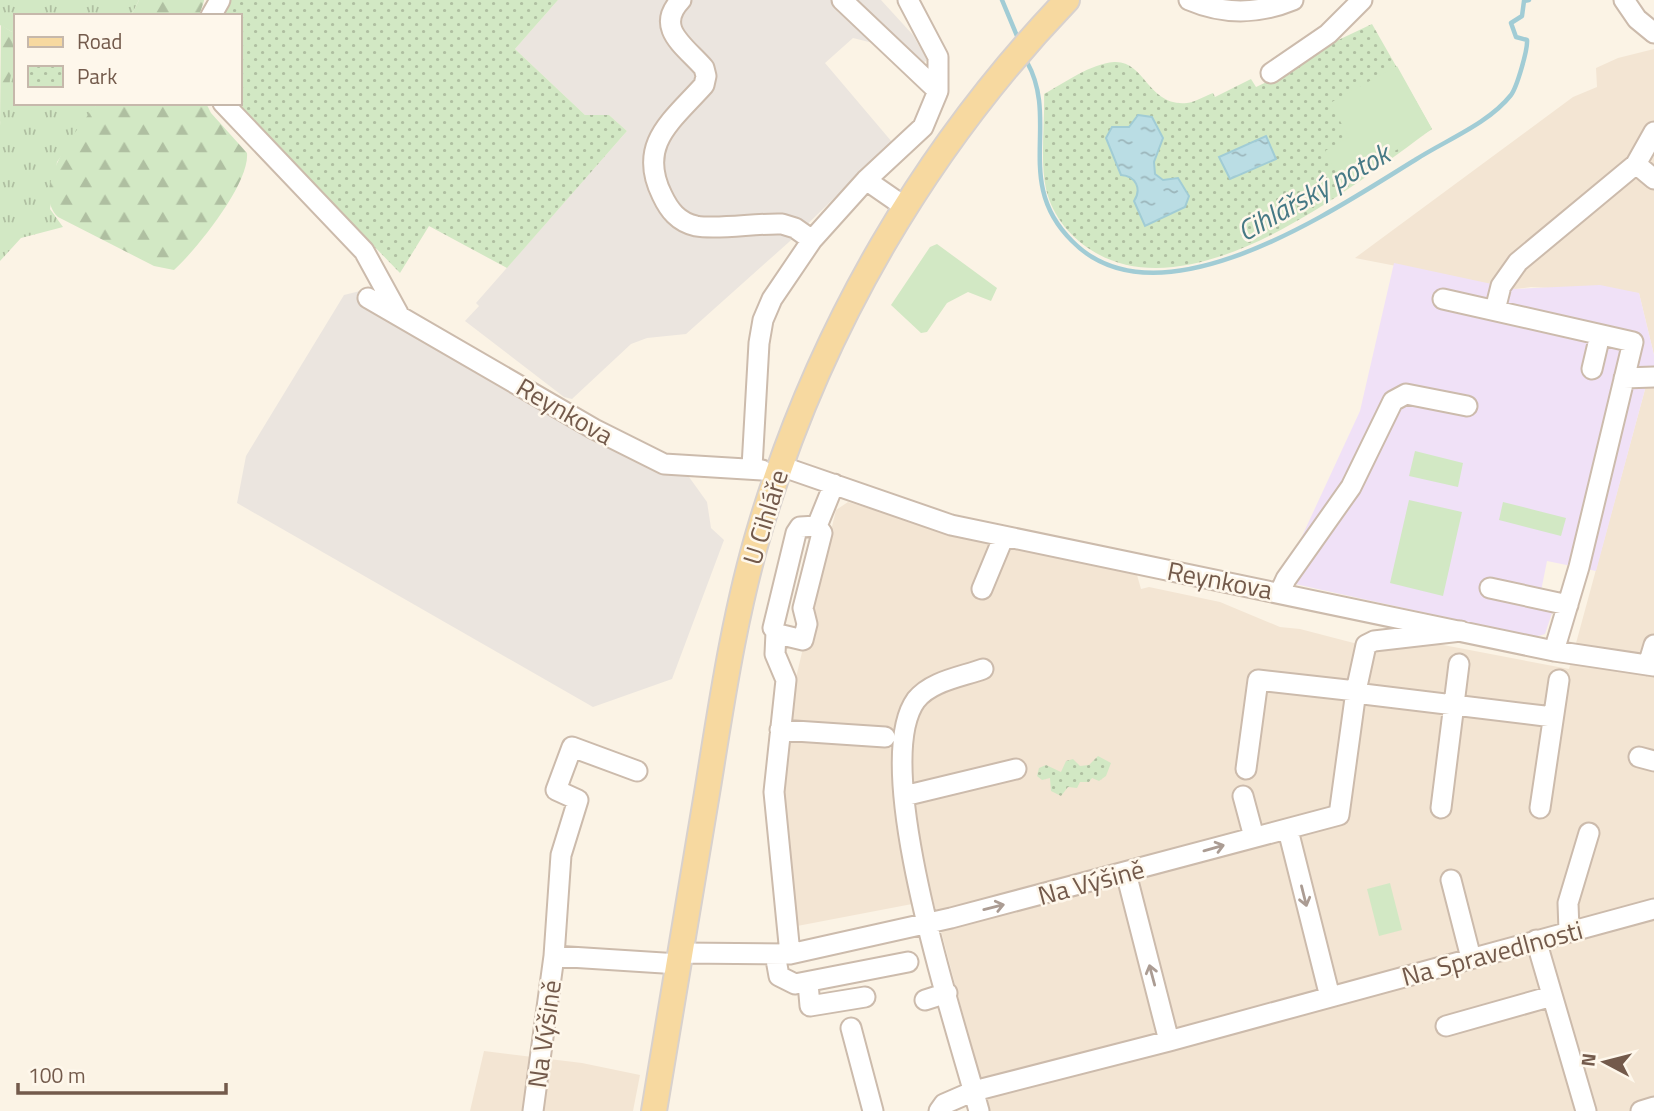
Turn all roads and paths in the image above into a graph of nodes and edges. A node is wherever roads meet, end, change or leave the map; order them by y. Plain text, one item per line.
1 (681, 0) edge
2 (842, 0) edge
3 (908, 0) edge
4 (1067, 0) edge
5 (1189, 0) edge
6 (1293, 0) edge
7 (1362, 0) edge
8 (1624, 0) edge
9 (1654, 33) edge
10 (1271, 74) dead end
11 (938, 91) junction
12 (225, 105) edge
13 (1654, 132) edge
14 (1636, 164) junction
15 (1654, 179) edge
16 (866, 180) junction
17 (905, 207) junction
18 (812, 240) junction
19 (368, 298) dead end
20 (1443, 299) dead end
21 (1495, 310) junction
22 (398, 313) junction
23 (1600, 335) junction
24 (1592, 369) dead end
25 (1654, 377) edge
26 (1624, 378) junction
27 (1467, 407) dead end
28 (752, 467) junction
29 (784, 472) junction
30 (834, 484) junction
31 (817, 526) junction
32 (1004, 536) junction
33 (1490, 588) dead end
34 (982, 589) dead end
35 (1280, 592) junction
36 (1568, 605) junction
37 (1461, 631) junction
38 (776, 632) junction
39 (1654, 645) edge
40 (1554, 651) junction
41 (1459, 664) dead end
42 (1651, 665) edge
43 (983, 669) dead end
44 (1559, 680) dead end
45 (1356, 692) junction
46 (1454, 705) junction
47 (1553, 717) junction
48 (780, 730) junction
49 (885, 737) dead end
50 (1016, 769) dead end
51 (1246, 769) dead end
52 (637, 771) dead end
53 (904, 796) junction
54 (1243, 796) dead end
55 (1441, 808) dead end
56 (1540, 808) dead end
57 (1287, 830) junction
58 (1589, 833) dead end
59 (1254, 837) junction
60 (1126, 873) junction
61 (1451, 880) dead end
62 (1654, 909) edge
63 (928, 924) junction
64 (1569, 931) junction
65 (1536, 940) junction
66 (782, 954) junction
67 (554, 956) junction
68 (680, 958) junction
69 (1471, 958) junction
70 (908, 962) dead end
71 (808, 983) junction
72 (947, 993) junction
73 (1552, 996) junction
74 (865, 997) dead end
75 (1329, 997) junction
76 (925, 1000) dead end
77 (1446, 1026) dead end
78 (851, 1028) dead end
79 (1169, 1041) junction
80 (974, 1091) junction
81 (1654, 1107) edge
82 (533, 1111) edge
83 (654, 1111) edge
84 (873, 1111) edge
85 (939, 1111) edge
86 (979, 1111) edge
87 (1586, 1111) edge
88 (1641, 1111) edge

1 - 18 street
2 - 11 street
3 - 11 street
4 - 17 main road, U Cihláře
5 - 6 street
7 - 10 street
8 - 9 street
11 - 16 street
12 - 22 street
13 - 14 street
14 - 15 street
14 - 21 street
16 - 17 street
16 - 18 street
17 - 29 main road, U Cihláře
18 - 28 street
19 - 22 street, Reynkova
20 - 21 street
21 - 23 street
22 - 28 street, Reynkova
23 - 24 street
23 - 26 street
25 - 26 street
26 - 36 street
27 - 35 street
28 - 29 street, Reynkova
29 - 30 street, Reynkova
29 - 68 main road, U Cihláře
30 - 31 street
30 - 32 street, Reynkova
31 - 38 street
31 - 38 street
32 - 34 street
32 - 35 street, Reynkova
33 - 36 street
35 - 37 street, Reynkova
36 - 40 street
37 - 40 street, Reynkova
37 - 45 street
38 - 48 street
39 - 42 street
40 - 42 street, Reynkova
41 - 46 street
43 - 53 street
44 - 47 street
45 - 46 street
45 - 51 street
45 - 57 street, Na Výšině
46 - 47 street
46 - 55 street
47 - 56 street
48 - 49 street
48 - 66 street
50 - 53 street
52 - 67 street
53 - 63 street
54 - 59 street
57 - 59 street, Na Výšině
57 -> 75 street
58 - 64 street
60 -> 59 street, Na Výšině
63 -> 60 street, Na Výšině
79 -> 60 street
61 - 69 street
62 - 64 street, Na Spravedlnosti
63 - 66 street, Na Výšině
63 - 72 street
64 - 65 street, Na Spravedlnosti
65 - 69 street, Na Spravedlnosti
65 - 73 street
66 - 68 street, Na Výšině
66 - 71 street
67 - 68 street, Na Výšině
67 - 82 street, Na Výšině
68 - 83 main road, U Cihláře
69 - 75 street, Na Spravedlnosti
70 - 71 street
71 - 74 street
72 - 76 street
72 - 80 street
73 - 77 street
73 - 87 street
75 - 79 street, Na Spravedlnosti
78 - 84 street
79 - 80 street, Na Spravedlnosti
80 - 85 street, Na Spravedlnosti
80 - 86 street
81 - 88 street

